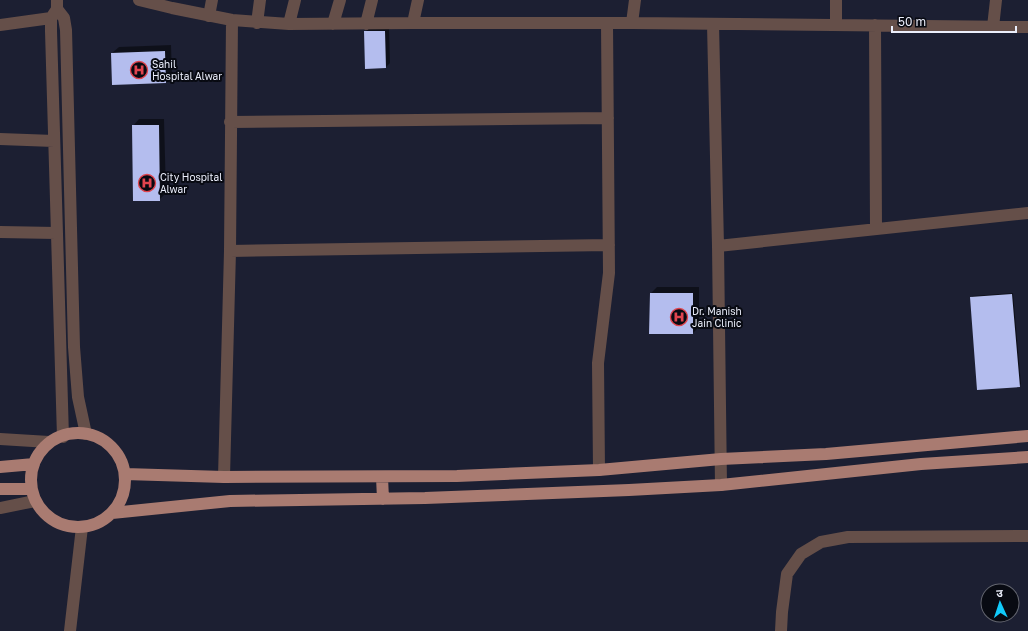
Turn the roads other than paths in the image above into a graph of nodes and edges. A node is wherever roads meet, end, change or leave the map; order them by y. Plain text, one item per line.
1 (139, 0) edge
2 (212, 0) edge
3 (260, 0) edge
4 (295, 0) edge
5 (340, 0) edge
6 (372, 0) edge
7 (418, 0) edge
8 (634, 0) edge
9 (836, 0) edge
10 (996, 0) edge
11 (173, 4) edge
12 (55, 9) edge
13 (209, 16) junction
14 (232, 20) junction
15 (257, 22) junction
16 (413, 23) junction
17 (632, 23) junction
18 (289, 24) junction
19 (334, 24) junction
20 (366, 24) junction
21 (607, 24) junction
22 (713, 24) junction
23 (0, 25) edge
24 (836, 25) junction
25 (875, 25) junction
26 (993, 26) junction
27 (1028, 27) edge
28 (608, 118) junction
29 (230, 122) junction
30 (0, 139) edge
31 (54, 141) junction
32 (1028, 213) edge
33 (876, 229) junction
34 (0, 232) edge
35 (56, 233) junction
36 (609, 245) junction
37 (718, 246) junction
38 (230, 251) junction
39 (86, 434) junction
40 (1028, 436) edge
41 (63, 437) junction
42 (0, 439) edge
43 (49, 442) junction
44 (1028, 456) edge
45 (720, 459) junction
46 (34, 464) junction
47 (0, 467) edge
48 (600, 470) junction
49 (125, 474) junction
50 (224, 477) junction
51 (382, 477) junction
52 (721, 485) junction
53 (0, 489) edge
54 (30, 489) junction
55 (383, 499) junction
56 (35, 501) junction
57 (0, 508) edge
58 (112, 513) junction
59 (82, 527) junction
60 (1028, 536) edge
61 (70, 631) edge
62 (781, 631) edge

1 - 11 street
2 - 13 street
3 - 15 street
4 - 18 street
5 - 19 street
6 - 20 street
7 - 16 street
8 - 17 street
9 - 24 street
10 - 26 street
11 - 13 street
12 - 23 street
12 - 31 street
12 - 39 street
13 - 14 street
14 - 15 street
14 - 29 street
15 - 18 street
16 - 20 street
16 - 21 street
17 - 21 street
17 - 22 street
18 - 19 street
19 - 20 street
21 - 28 street
22 - 24 street
22 - 37 street
24 - 25 street
25 - 26 street
25 - 33 street
26 - 27 street
28 - 29 street
28 - 36 street
29 - 38 street
30 - 31 street
31 - 35 street
32 - 33 street
33 - 37 street
34 - 35 street
35 - 41 street
36 - 38 street
36 - 48 street
37 - 45 street
38 - 50 street
39 - 41 main road
39 - 49 main road
40 - 45 main road
41 - 43 main road
42 - 43 street
43 - 46 main road
44 - 52 main road
45 - 48 main road
45 - 52 street
46 - 47 main road
46 - 54 main road
48 - 51 main road
49 - 50 main road
49 - 58 main road
50 - 51 main road
51 - 55 main road
52 - 55 main road
53 - 54 main road
54 - 56 main road
55 - 58 main road
56 - 57 street
56 - 59 main road
58 - 59 main road
59 - 61 street
60 - 62 street

